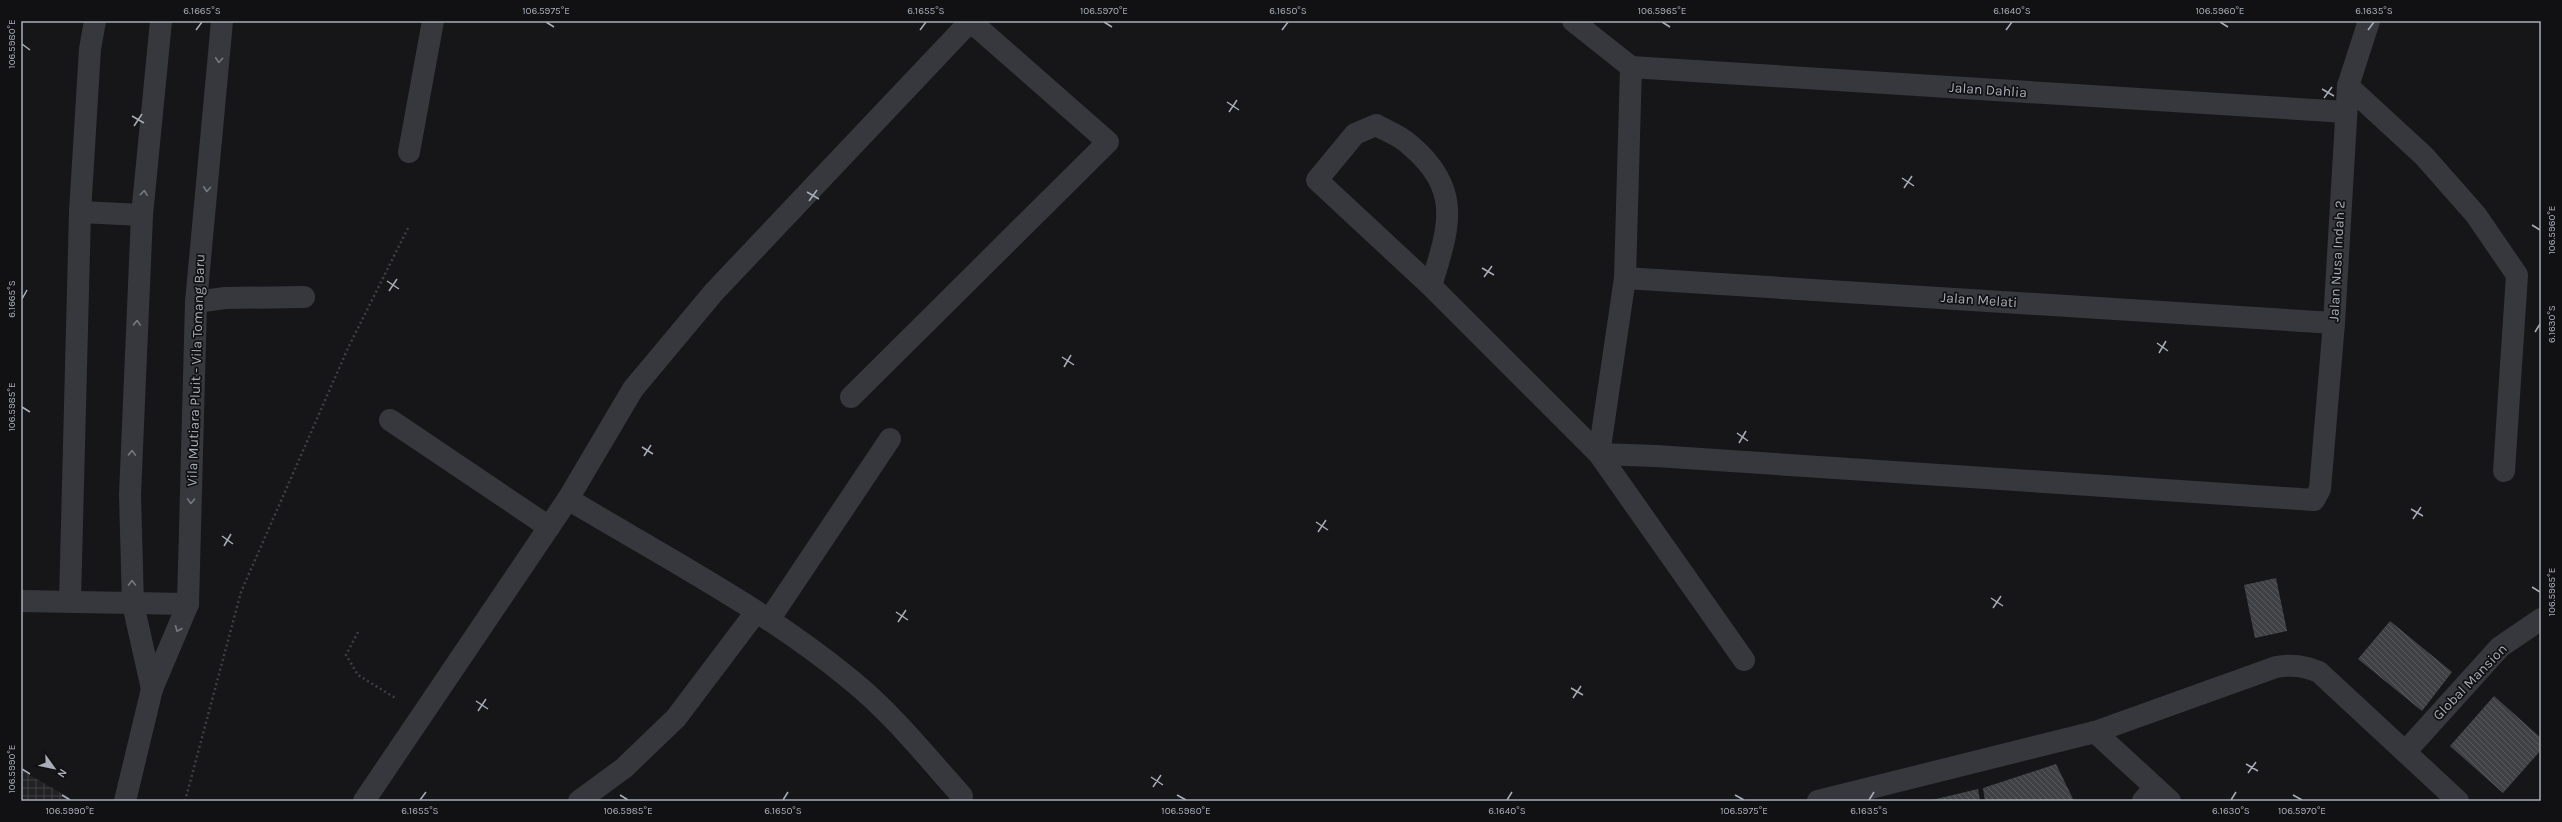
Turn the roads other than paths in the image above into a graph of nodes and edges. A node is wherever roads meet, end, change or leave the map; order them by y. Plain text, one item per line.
1 (95, 21) edge
2 (161, 21) edge
3 (222, 21) edge
4 (433, 21) edge
5 (1573, 21) edge
6 (2370, 22) edge
7 (1631, 67) junction
8 (2348, 86) junction
9 (2346, 112) junction
10 (409, 152) dead end
11 (80, 212) junction
12 (142, 215) junction
13 (1624, 278) junction
14 (1431, 286) junction
15 (304, 297) dead end
16 (196, 302) junction
17 (2334, 323) junction
18 (851, 397) dead end
19 (390, 420) dead end
20 (890, 439) dead end
21 (1599, 454) junction
22 (2504, 471) dead end
23 (568, 499) junction
24 (549, 527) junction
25 (21, 601) edge
26 (70, 601) junction
27 (133, 604) junction
28 (188, 604) junction
29 (762, 616) junction
30 (2541, 619) edge
31 (1744, 660) dead end
32 (152, 690) junction
33 (2095, 732) junction
34 (2406, 751) junction
35 (962, 796) dead end
36 (2156, 796) edge
37 (125, 801) edge
38 (364, 801) edge
39 (579, 801) edge
40 (1818, 801) edge
41 (2458, 801) edge

1 - 11 street
12 -> 2 street, Vila Mutiara Pluit - Vila Tomang Baru
3 -> 16 street, Vila Mutiara Pluit - Vila Tomang Baru
4 - 10 street
5 - 7 street
6 - 8 street, Jalan Nusa Indah 2
7 - 9 street, Jalan Dahlia
7 - 13 street
8 - 9 street, Jalan Nusa Indah 2
8 - 22 street
9 - 17 street, Jalan Nusa Indah 2
11 - 12 street
11 - 26 street
27 -> 12 street, Vila Mutiara Pluit - Vila Tomang Baru
13 - 17 street, Jalan Melati
13 - 21 street
14 - 14 street
14 - 21 street
15 - 16 street
16 -> 28 street, Vila Mutiara Pluit - Vila Tomang Baru
17 - 21 street, Jalan Nusa Indah 2
18 - 23 street
19 - 24 street
20 - 29 street
21 - 31 street
23 - 24 street
23 - 29 street
24 - 38 street
25 - 26 street
26 - 27 street
27 - 28 street
27 - 32 street, Vila Mutiara Pluit - Vila Tomang Baru
28 -> 32 street, Vila Mutiara Pluit - Vila Tomang Baru
29 - 35 street
29 - 39 street
30 - 34 street, Global Mansion
32 - 37 street, Vila Mutiara Pluit - Vila Tomang Baru
33 - 34 street
33 - 36 street
33 - 40 street
34 - 41 street

